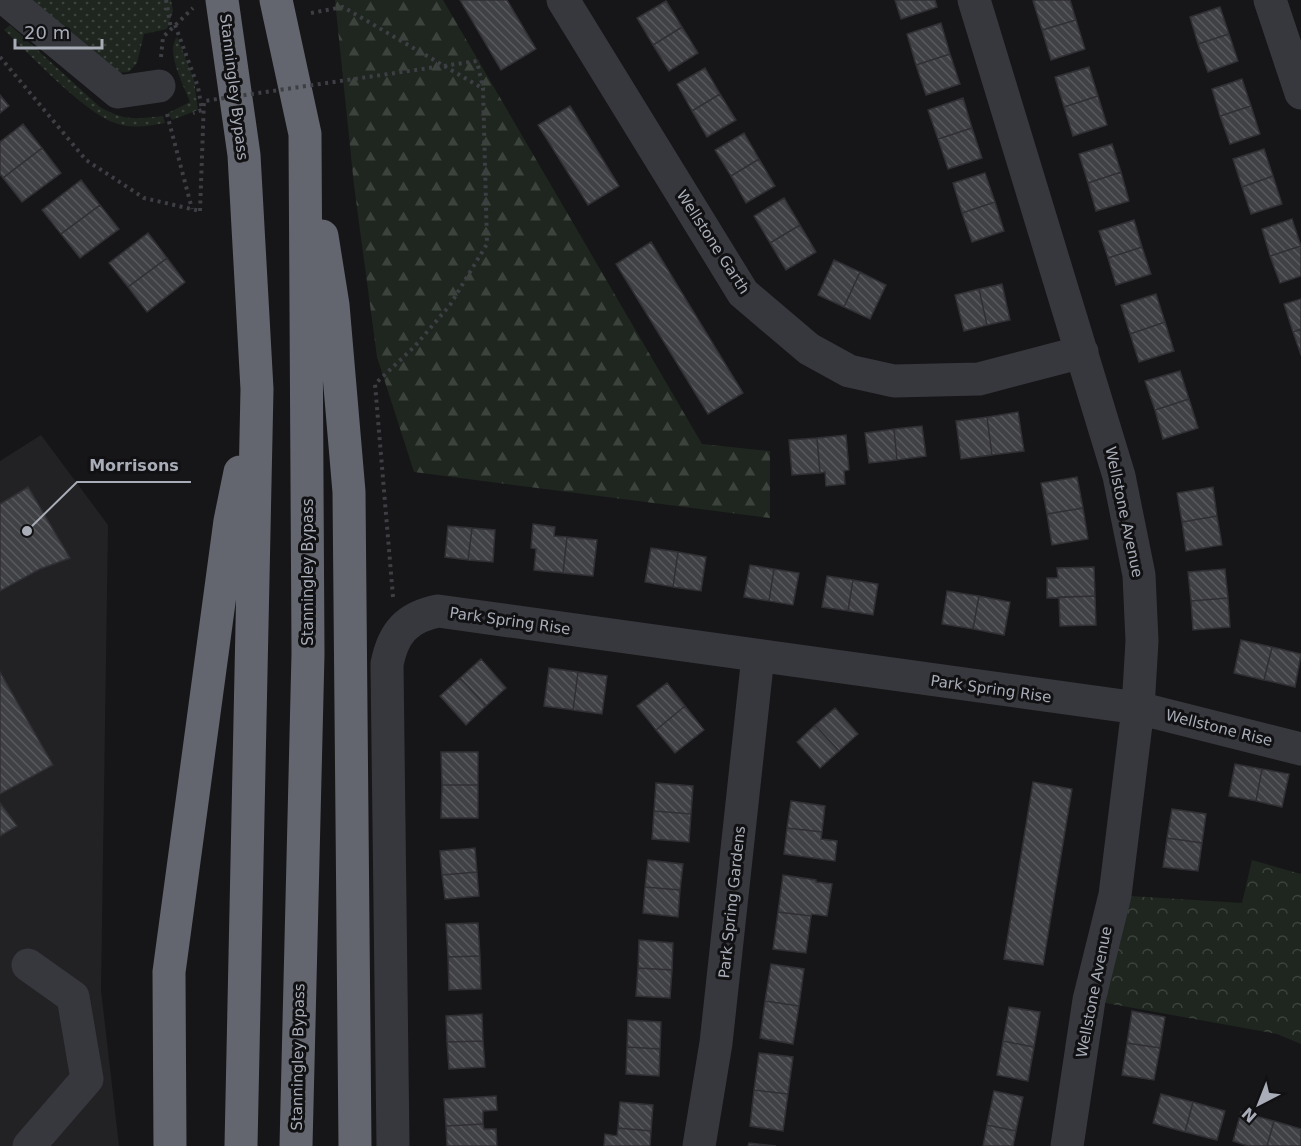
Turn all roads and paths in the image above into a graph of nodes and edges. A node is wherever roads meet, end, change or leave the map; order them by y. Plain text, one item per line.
1 (8, 0) edge
2 (166, 0) edge
3 (222, 0) edge
4 (563, 0) edge
5 (974, 0) edge
6 (1270, 0) edge
7 (278, 9) edge
8 (0, 57) edge
9 (159, 86) dead end
10 (483, 88) junction
11 (1301, 93) edge
12 (193, 113) dead end
13 (305, 134) junction
14 (1082, 352) junction
15 (257, 389) junction
16 (396, 636) junction
17 (758, 656) junction
18 (1138, 708) junction
19 (1301, 749) edge
20 (28, 965) dead end
21 (73, 997) junction
22 (11, 1146) edge
23 (29, 1146) edge
24 (170, 1146) edge
25 (241, 1146) edge
26 (296, 1146) edge
27 (355, 1146) edge
28 (393, 1146) edge
29 (699, 1146) edge
30 (1067, 1146) edge

1 - 9 street
2 - 12 path
3 - 15 highway, Stanningley Bypass
4 - 14 street, Wellstone Garth
5 - 14 street, Wellstone Avenue
6 - 11 street
7 - 10 path
7 - 13 highway, Stanningley Bypass
8 - 10 path, bridge
10 - 16 path
13 - 26 highway, Stanningley Bypass
13 - 27 highway
14 - 18 street, Wellstone Avenue
15 - 24 highway
15 - 25 highway, Stanningley Bypass
16 - 17 street, Park Spring Rise
16 - 28 street
17 - 18 street, Park Spring Rise
17 - 29 street, Park Spring Gardens
18 - 19 street, Wellstone Rise
18 - 30 street, Wellstone Avenue
20 - 21 street
21 - 22 street
21 - 23 street

